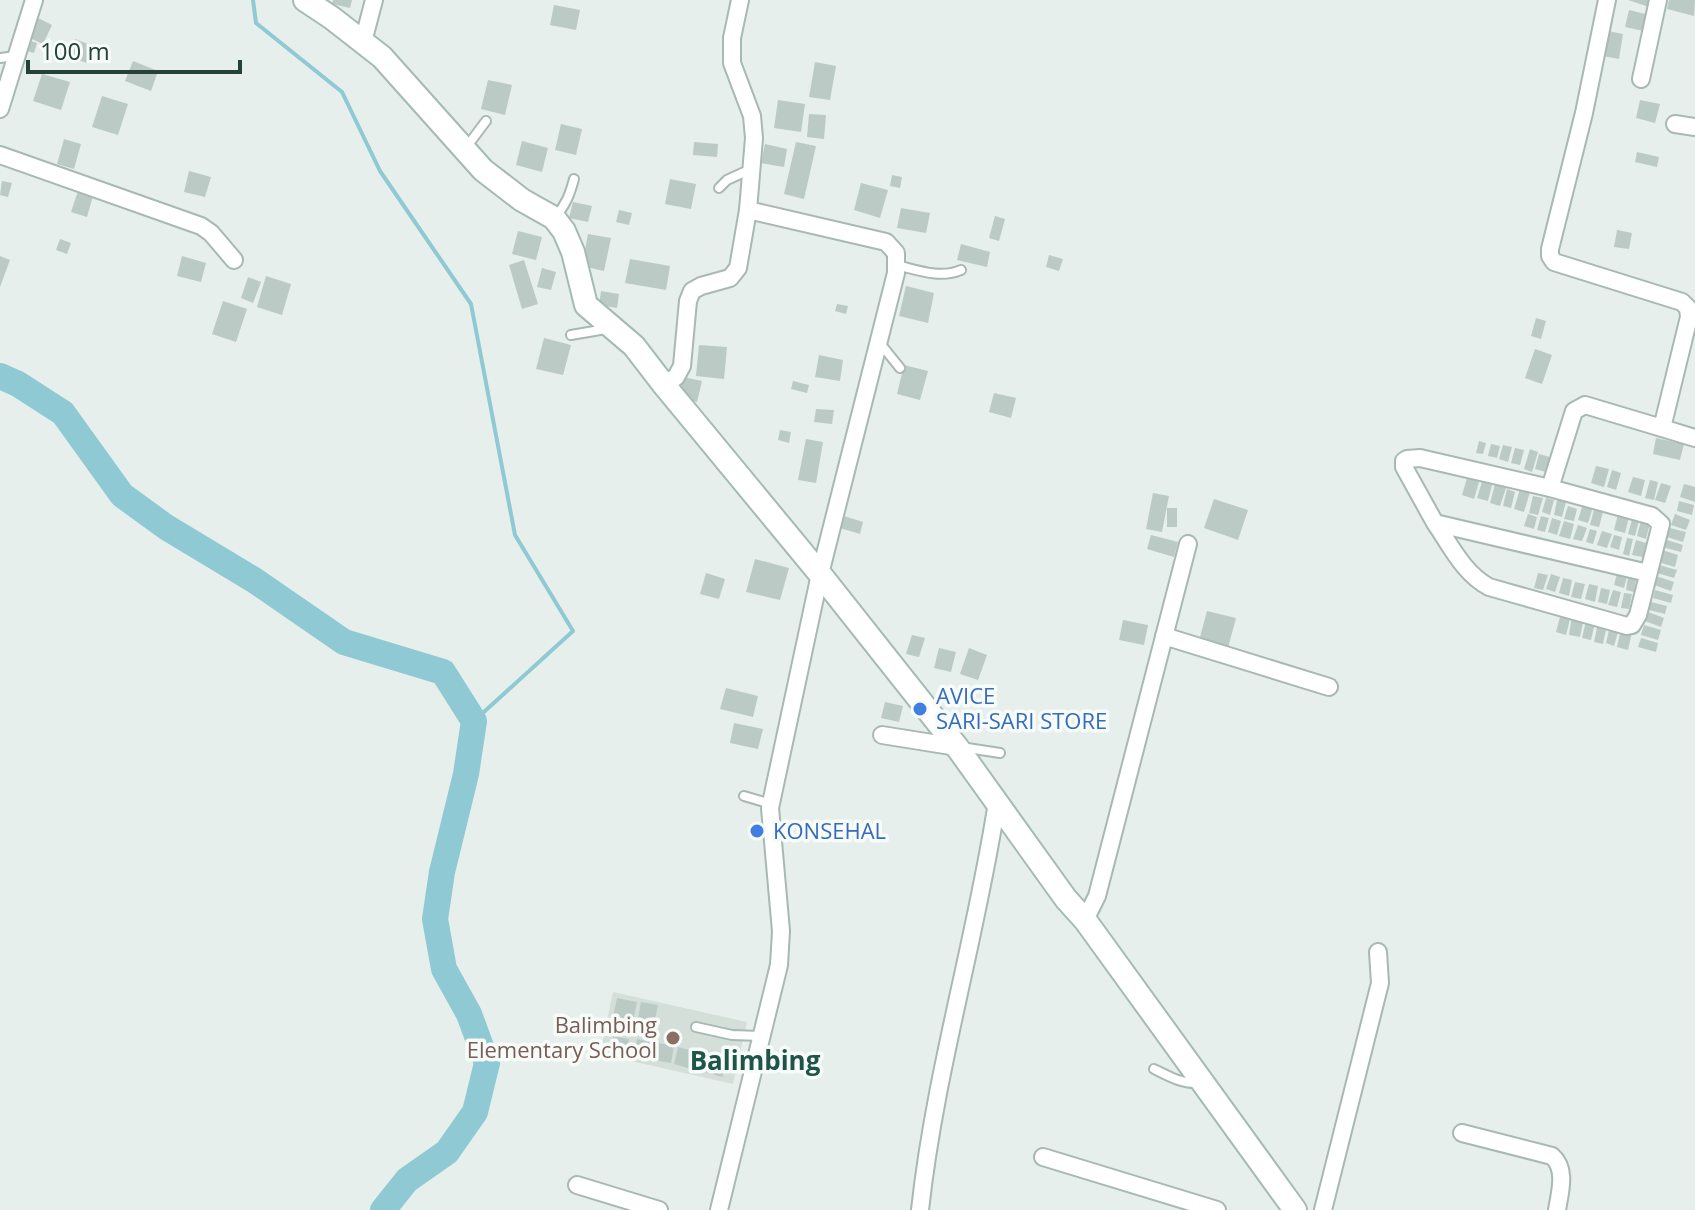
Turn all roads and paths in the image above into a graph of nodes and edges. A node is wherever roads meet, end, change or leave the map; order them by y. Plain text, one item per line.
1 (34, 0) edge
2 (305, 0) edge
3 (374, 0) edge
4 (740, 0) edge
5 (1607, 0) edge
6 (1658, 0) edge
7 (363, 42) junction
8 (8, 57) edge
9 (1641, 79) dead end
10 (0, 109) edge
11 (486, 121) dead end
12 (1675, 124) dead end
13 (1695, 127) edge
14 (465, 150) junction
15 (0, 155) edge
16 (751, 169) junction
17 (574, 179) dead end
18 (719, 188) dead end
19 (748, 210) junction
20 (554, 218) junction
21 (234, 260) dead end
22 (896, 265) junction
23 (961, 270) dead end
24 (611, 328) junction
25 (571, 335) dead end
26 (879, 342) junction
27 (900, 368) dead end
28 (664, 385) junction
29 (1662, 428) junction
30 (1695, 438) edge
31 (1550, 488) junction
32 (1435, 523) junction
33 (1188, 544) dead end
34 (1648, 573) junction
35 (820, 574) junction
36 (1164, 636) junction
37 (1329, 687) dead end
38 (882, 735) dead end
39 (957, 747) junction
40 (1000, 753) dead end
41 (744, 796) dead end
42 (997, 802) junction
43 (771, 804) junction
44 (1085, 920) junction
45 (1378, 952) dead end
46 (696, 1027) dead end
47 (761, 1036) junction
48 (1154, 1069) dead end
49 (1203, 1082) junction
50 (1462, 1133) dead end
51 (1043, 1157) dead end
52 (577, 1185) dead end
53 (659, 1210) edge
54 (719, 1210) edge
55 (920, 1210) edge
56 (1217, 1210) edge
57 (1295, 1210) edge
58 (1323, 1210) edge
59 (1557, 1210) edge

1 - 8 street
2 - 7 street
3 - 7 street
4 - 16 street
5 - 29 street
6 - 9 street
7 - 14 street
8 - 10 street
11 - 14 lane
12 - 13 street
14 - 20 street
15 - 21 street
16 - 18 lane
16 - 19 street
17 - 20 lane
19 - 22 street
19 - 28 street
20 - 24 street
22 - 23 lane
22 - 26 street
24 - 25 lane
24 - 28 street
26 - 27 lane
26 - 35 street
28 - 35 street
29 - 30 street
29 - 31 street
31 - 32 street
31 - 34 street
32 - 34 street
32 - 34 street
33 - 36 street
35 - 39 street
35 - 43 street
36 - 37 street
36 - 44 street
38 - 39 street
39 - 40 lane
39 - 42 street
41 - 43 lane
42 - 44 street
42 - 55 street
43 - 47 street
44 - 49 street
45 - 58 street
46 - 47 lane
47 - 54 street
48 - 49 lane
49 - 57 street
50 - 59 street
51 - 56 street
52 - 53 street

